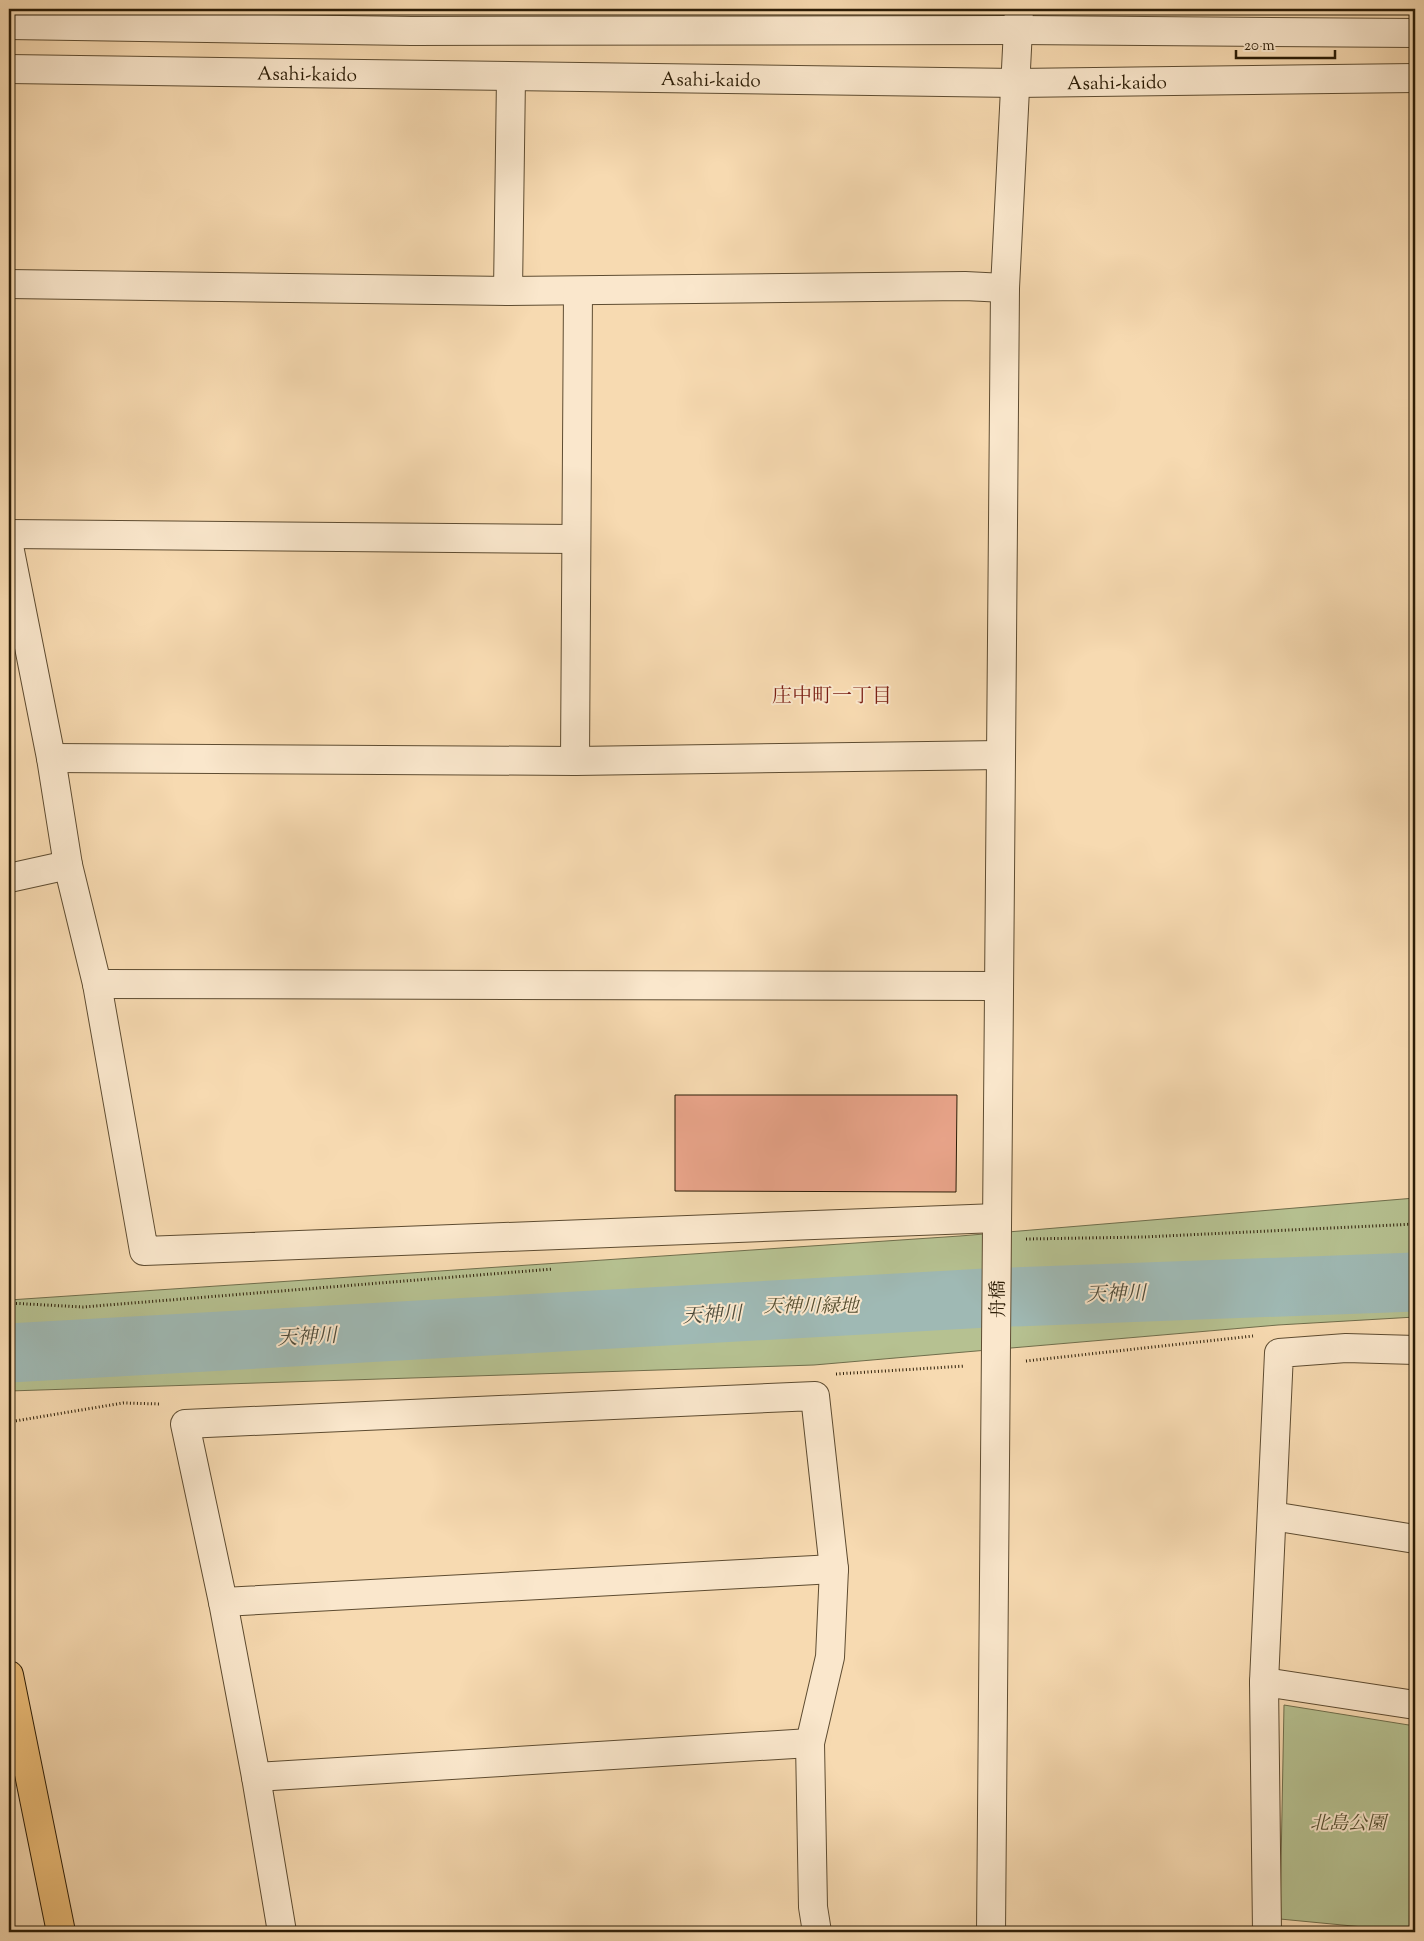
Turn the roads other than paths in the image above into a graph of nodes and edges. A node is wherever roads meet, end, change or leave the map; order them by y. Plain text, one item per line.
1 (1019, 19) edge
2 (412, 20) edge
3 (9, 25) edge
4 (1415, 33) edge
5 (9, 70) edge
6 (511, 77) junction
7 (1415, 78) edge
8 (1016, 82) junction
9 (9, 284) edge
10 (1005, 288) junction
11 (508, 291) junction
12 (578, 291) junction
13 (9, 534) edge
14 (575, 539) junction
15 (9, 546) edge
16 (1001, 755) junction
17 (51, 758) junction
18 (574, 762) junction
19 (68, 865) junction
20 (9, 878) edge
21 (97, 984) junction
22 (999, 986) junction
23 (997, 1234) junction
24 (1415, 1350) edge
25 (1272, 1516) junction
26 (1415, 1540) edge
27 (834, 1569) junction
28 (223, 1602) junction
29 (9, 1676) edge
30 (1264, 1682) junction
31 (1415, 1705) edge
32 (810, 1743) junction
33 (256, 1777) junction
34 (61, 1932) edge
35 (282, 1932) edge
36 (817, 1932) edge
37 (991, 1932) edge
38 (1267, 1932) edge

1 - 2 street
1 - 4 street
1 - 8 street, 舟橋
2 - 3 street
5 - 6 street, Asahi-kaido
6 - 8 street, Asahi-kaido
6 - 11 street
7 - 8 street, Asahi-kaido
8 - 10 street, 舟橋
9 - 11 street
10 - 12 street
10 - 16 street, 舟橋
11 - 12 street
12 - 14 street
13 - 14 street
14 - 18 street
15 - 17 street
16 - 18 street
16 - 22 street, 舟橋
17 - 18 street
17 - 19 street
19 - 20 street
19 - 21 street
21 - 22 street
21 - 23 street
22 - 23 street, 舟橋
23 - 37 street, 舟橋
24 - 25 street
25 - 26 street
25 - 30 street
27 - 28 street
27 - 28 street
27 - 32 street
28 - 33 street
29 - 34 main road
30 - 31 street
30 - 38 street
32 - 33 street
32 - 36 street
33 - 35 street

